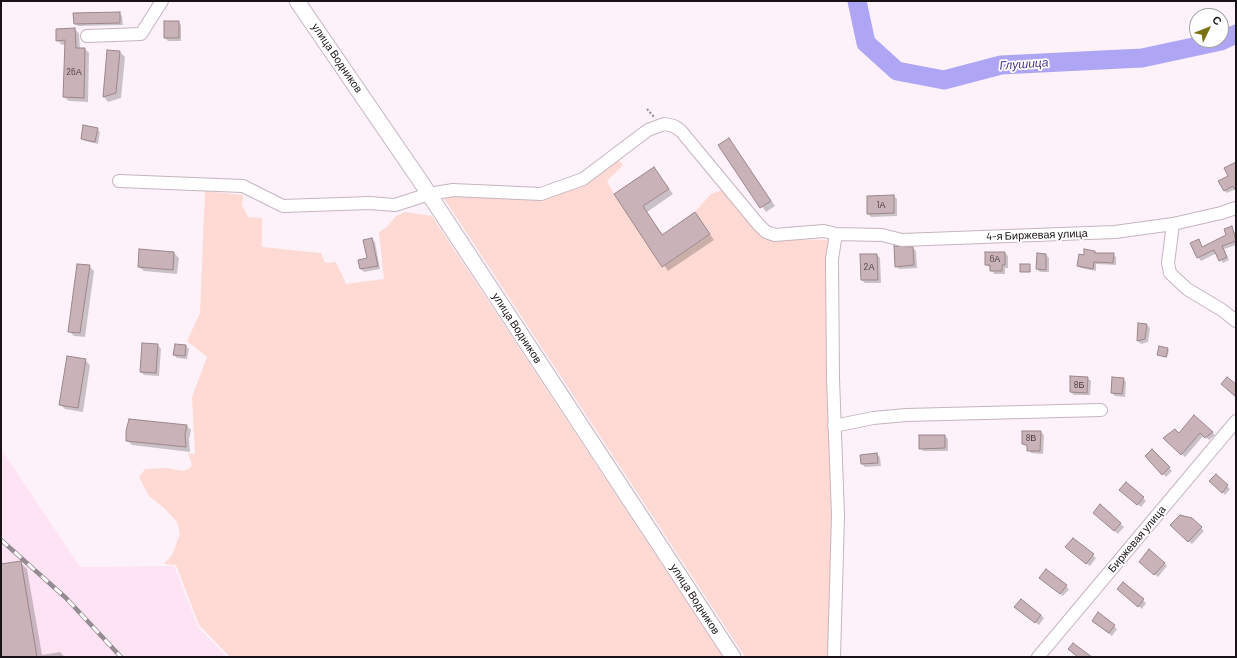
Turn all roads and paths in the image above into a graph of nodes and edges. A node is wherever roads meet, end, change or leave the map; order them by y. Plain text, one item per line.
1 (162, 1) edge
2 (297, 1) edge
3 (87, 36) dead end
4 (119, 182) dead end
5 (429, 194) junction
6 (1236, 208) edge
7 (1173, 224) junction
8 (836, 234) junction
9 (1236, 321) edge
10 (1101, 410) dead end
11 (1236, 421) edge
12 (834, 426) junction
13 (1042, 656) edge
14 (733, 657) edge
15 (834, 657) edge

1 - 3 street
2 - 5 main road, улица Водников
4 - 5 street, 4-я Биржевая улица
5 - 8 street, 4-я Биржевая улица
5 - 14 main road, улица Водников
6 - 7 street, 4-я Биржевая улица
7 - 8 street, 4-я Биржевая улица
7 - 9 street
8 - 12 street
10 - 12 street
11 - 13 street, Биржевая улица
12 - 15 street

